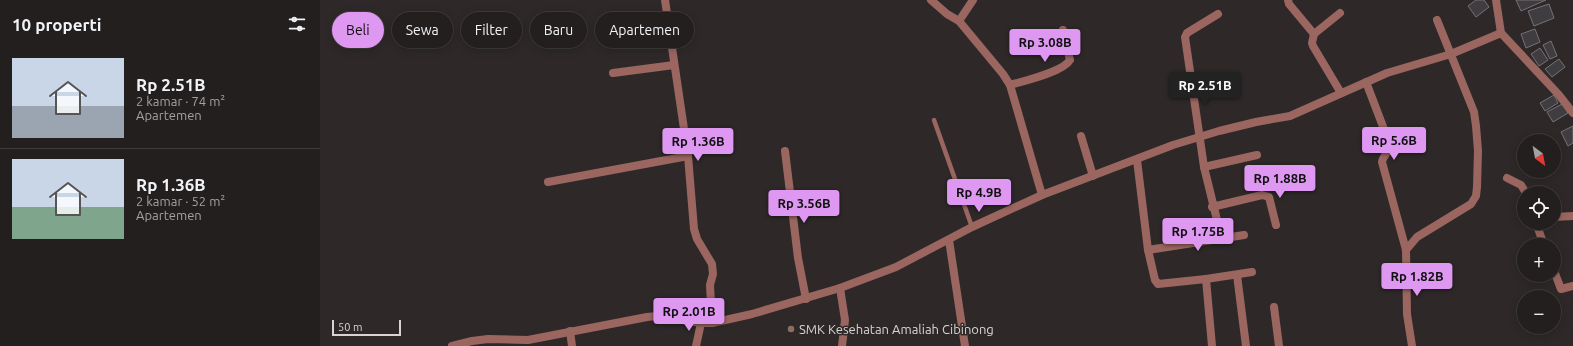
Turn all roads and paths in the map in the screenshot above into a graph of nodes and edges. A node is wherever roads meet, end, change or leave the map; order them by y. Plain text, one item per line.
1 (665, 0) edge
2 (932, 0) edge
3 (973, 0) edge
4 (1288, 0) edge
5 (1496, 0) edge
6 (1340, 13) dead end
7 (1218, 14) dead end
8 (1437, 20) dead end
9 (959, 21) junction
10 (1063, 30) dead end
11 (1501, 33) junction
12 (1314, 34) junction
13 (1451, 54) junction
14 (674, 65) junction
15 (613, 73) dead end
16 (1366, 82) junction
17 (1010, 85) junction
18 (1341, 93) junction
19 (1573, 113) edge
20 (934, 120) dead end
21 (1081, 136) dead end
22 (1201, 137) junction
23 (785, 151) dead end
24 (1257, 155) dead end
25 (688, 156) junction
26 (1137, 160) junction
27 (1204, 167) junction
28 (1093, 176) junction
29 (1507, 178) dead end
30 (548, 182) dead end
31 (1522, 186) edge
32 (1042, 195) junction
33 (1212, 207) junction
34 (1573, 216) edge
35 (1561, 217) edge
36 (1276, 225) dead end
37 (972, 227) junction
38 (1218, 228) dead end
39 (1244, 235) dead end
40 (949, 240) junction
41 (1148, 250) junction
42 (1406, 250) junction
43 (1252, 272) dead end
44 (1237, 275) junction
45 (1206, 279) junction
46 (1558, 282) edge
47 (1573, 286) edge
48 (840, 288) junction
49 (806, 299) junction
50 (1274, 307) dead end
51 (701, 323) junction
52 (712, 323) junction
53 (570, 332) junction
54 (463, 344) edge
55 (452, 346) edge
56 (572, 346) edge
57 (696, 346) edge
58 (842, 346) edge
59 (965, 346) edge
60 (1212, 346) edge
61 (1246, 346) edge
62 (1279, 346) edge
63 (1412, 346) edge

1 - 14 street
2 - 9 street
3 - 9 street
4 - 12 street
5 - 11 street
6 - 12 street
7 - 22 street
8 - 13 street
9 - 17 street
10 - 17 street
11 - 13 street
11 - 19 street
12 - 18 street
13 - 16 street
13 - 42 street
14 - 15 street
14 - 25 street
16 - 18 street
16 - 42 street
17 - 32 street
18 - 22 street
20 - 37 lane
21 - 28 street
22 - 26 street
22 - 27 street
23 - 49 street
24 - 27 street
25 - 30 street
25 - 52 street
26 - 28 street
26 - 41 street
27 - 33 street
28 - 32 street
29 - 31 street
32 - 37 street
33 - 36 street
33 - 38 street
34 - 35 street
37 - 40 street
39 - 41 street
40 - 48 street
40 - 59 street
41 - 45 street
42 - 63 street
43 - 44 street
44 - 45 street
44 - 61 street
45 - 60 street
46 - 47 street
48 - 49 street
48 - 58 street
49 - 52 street
50 - 62 street
51 - 52 street
51 - 53 street
51 - 57 street
53 - 54 street
53 - 56 street
54 - 55 street

